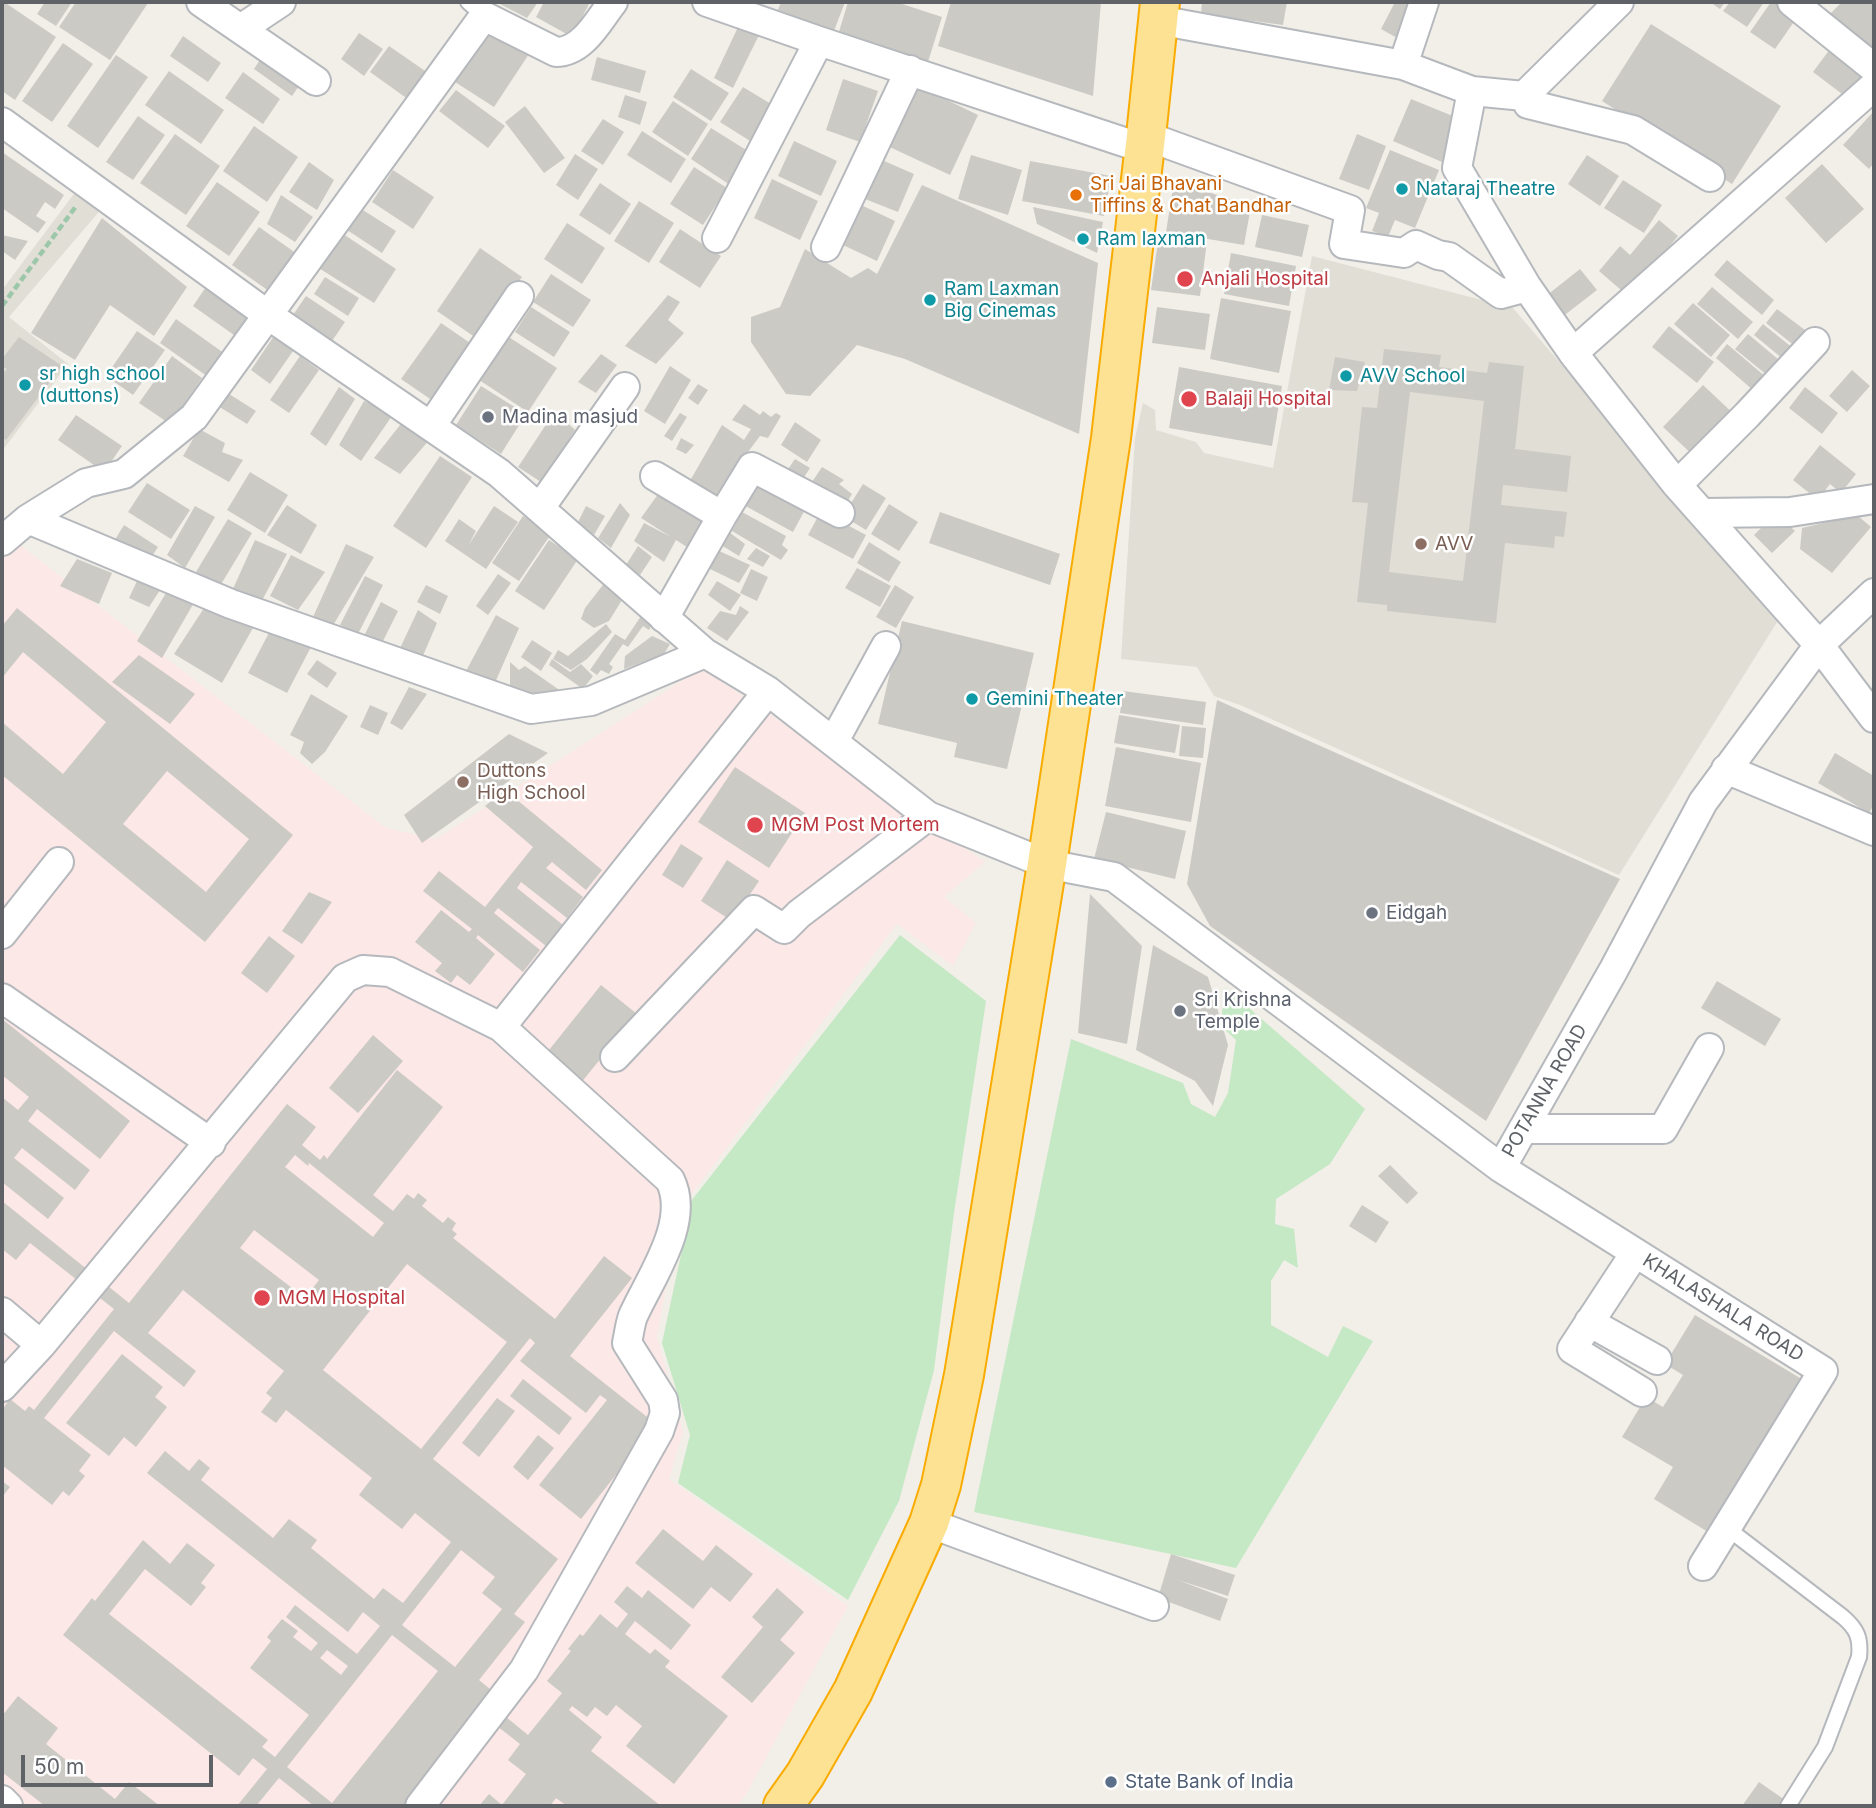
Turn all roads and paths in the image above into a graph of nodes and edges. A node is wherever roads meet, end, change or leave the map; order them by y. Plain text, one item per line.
1 (201, 2) edge
2 (281, 2) edge
3 (613, 2) edge
4 (707, 2) edge
5 (1424, 2) edge
6 (1619, 2) edge
7 (1792, 2) edge
8 (476, 9) edge
9 (1159, 11) edge
10 (242, 28) junction
11 (819, 41) junction
12 (1404, 65) junction
13 (1874, 68) edge
14 (910, 70) junction
15 (316, 81) dead end
16 (1874, 86) edge
17 (1472, 91) junction
18 (1524, 96) junction
19 (2, 122) edge
20 (1146, 143) junction
21 (1710, 177) dead end
22 (90, 187) junction
23 (717, 238) dead end
24 (826, 247) dead end
25 (1527, 287) junction
26 (519, 296) dead end
27 (2, 306) edge
28 (268, 315) junction
29 (1815, 342) dead end
30 (1573, 353) junction
31 (625, 387) dead end
32 (431, 426) junction
33 (655, 476) dead end
34 (1677, 485) junction
35 (1874, 499) edge
36 (540, 508) junction
37 (840, 513) dead end
38 (1702, 513) junction
39 (722, 516) junction
40 (28, 519) junction
41 (2, 541) edge
42 (1874, 593) edge
43 (664, 618) junction
44 (1819, 645) junction
45 (886, 646) dead end
46 (705, 653) junction
47 (768, 691) junction
48 (1874, 716) edge
49 (834, 740) junction
50 (1726, 769) junction
51 (928, 816) junction
52 (1874, 831) edge
53 (59, 862) dead end
54 (1047, 864) junction
55 (2, 934) edge
56 (2, 998) edge
57 (501, 1027) junction
58 (1709, 1048) dead end
59 (615, 1057) dead end
60 (1523, 1129) junction
61 (211, 1143) junction
62 (1501, 1168) junction
63 (1635, 1252) junction
64 (2, 1312) edge
65 (1589, 1322) junction
66 (41, 1345) junction
67 (1657, 1360) dead end
68 (2, 1387) edge
69 (1642, 1392) dead end
70 (929, 1523) junction
71 (1727, 1528) junction
72 (1703, 1566) dead end
73 (1154, 1606) dead end
74 (2, 1800) edge
75 (8, 1806) edge
76 (420, 1806) edge
77 (783, 1806) edge
78 (1788, 1806) edge

1 - 10 street
2 - 10 street
3 - 8 street
4 - 11 street
5 - 12 street
6 - 18 street
7 - 13 street
8 - 28 street
9 - 12 street
9 - 20 highway
10 - 15 street
11 - 14 street
11 - 23 street
12 - 17 street
14 - 20 street
14 - 24 street
16 - 30 street
17 - 18 street
17 - 25 street
18 - 21 street
19 - 22 street, POTANNA ROAD
20 - 25 street
20 - 54 highway
22 - 27 path
22 - 28 street, POTANNA ROAD
25 - 30 street
26 - 32 street
28 - 32 street, POTANNA ROAD
28 - 40 street
29 - 34 street
30 - 34 street
31 - 36 street
32 - 36 street, POTANNA ROAD
33 - 39 street
34 - 38 street
35 - 38 street
36 - 43 street, POTANNA ROAD
37 - 39 street
38 - 44 street
39 - 43 street
40 - 41 street
40 - 46 street
42 - 44 street, POTANNA ROAD
43 - 46 street, POTANNA ROAD
44 - 48 street
44 - 50 street, POTANNA ROAD
45 - 49 street
46 - 47 street, POTANNA ROAD
47 - 49 street, POTANNA ROAD
47 - 57 street
49 - 51 street, POTANNA ROAD
50 - 52 street
50 - 60 street, POTANNA ROAD
51 - 54 street, POTANNA ROAD
51 - 59 street
53 - 55 street
54 - 62 street, POTANNA ROAD
54 - 70 highway
56 - 61 street
57 - 61 street
57 - 76 street
58 - 60 street
60 - 62 street, POTANNA ROAD
61 - 66 street
62 - 63 street, KHALASHALA ROAD
63 - 65 street
63 - 71 street, KHALASHALA ROAD
64 - 66 street
65 - 67 street
65 - 69 street
66 - 68 street
70 - 73 street
70 - 77 highway
71 - 72 street, KHALASHALA ROAD
71 - 78 lane
74 - 75 street

